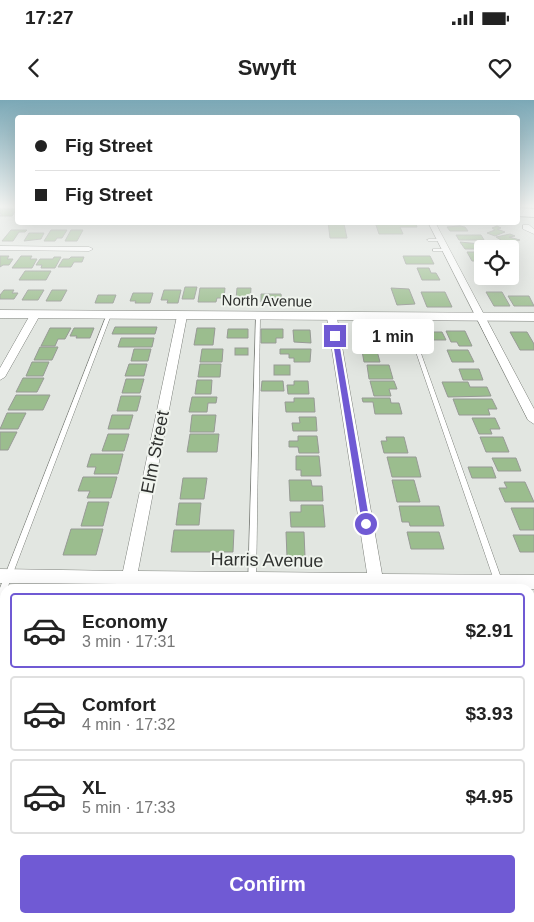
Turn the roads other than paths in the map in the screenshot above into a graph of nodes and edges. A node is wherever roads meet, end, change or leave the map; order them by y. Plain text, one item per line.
1 (443, 244) edge
2 (0, 248) edge
3 (89, 249) dead end
4 (434, 250) dead end
5 (446, 250) junction
6 (0, 314) edge
7 (35, 315) junction
8 (109, 315) junction
9 (182, 316) junction
10 (480, 316) junction
11 (258, 317) junction
12 (406, 317) junction
13 (534, 317) edge
14 (332, 318) junction
15 (0, 377) edge
16 (534, 420) edge
17 (4, 576) edge
18 (534, 582) edge
19 (129, 583) edge
20 (252, 584) edge
21 (376, 584) edge
22 (500, 584) edge
23 (511, 584) edge

1 - 5 street
2 - 3 street
4 - 5 lane
5 - 10 street
6 - 7 street, North Avenue
7 - 8 street, North Avenue
7 - 15 street
8 - 9 street, North Avenue
8 - 17 lane
9 - 11 street, North Avenue
9 - 19 street, Elm Street
10 - 12 street, North Avenue
10 - 13 street, North Avenue
10 - 16 street
11 - 14 street, North Avenue
11 - 20 lane
12 - 14 street, North Avenue
12 - 22 lane
14 - 21 street
17 - 19 street, Harris Avenue
18 - 23 street, Harris Avenue
19 - 20 street, Harris Avenue

